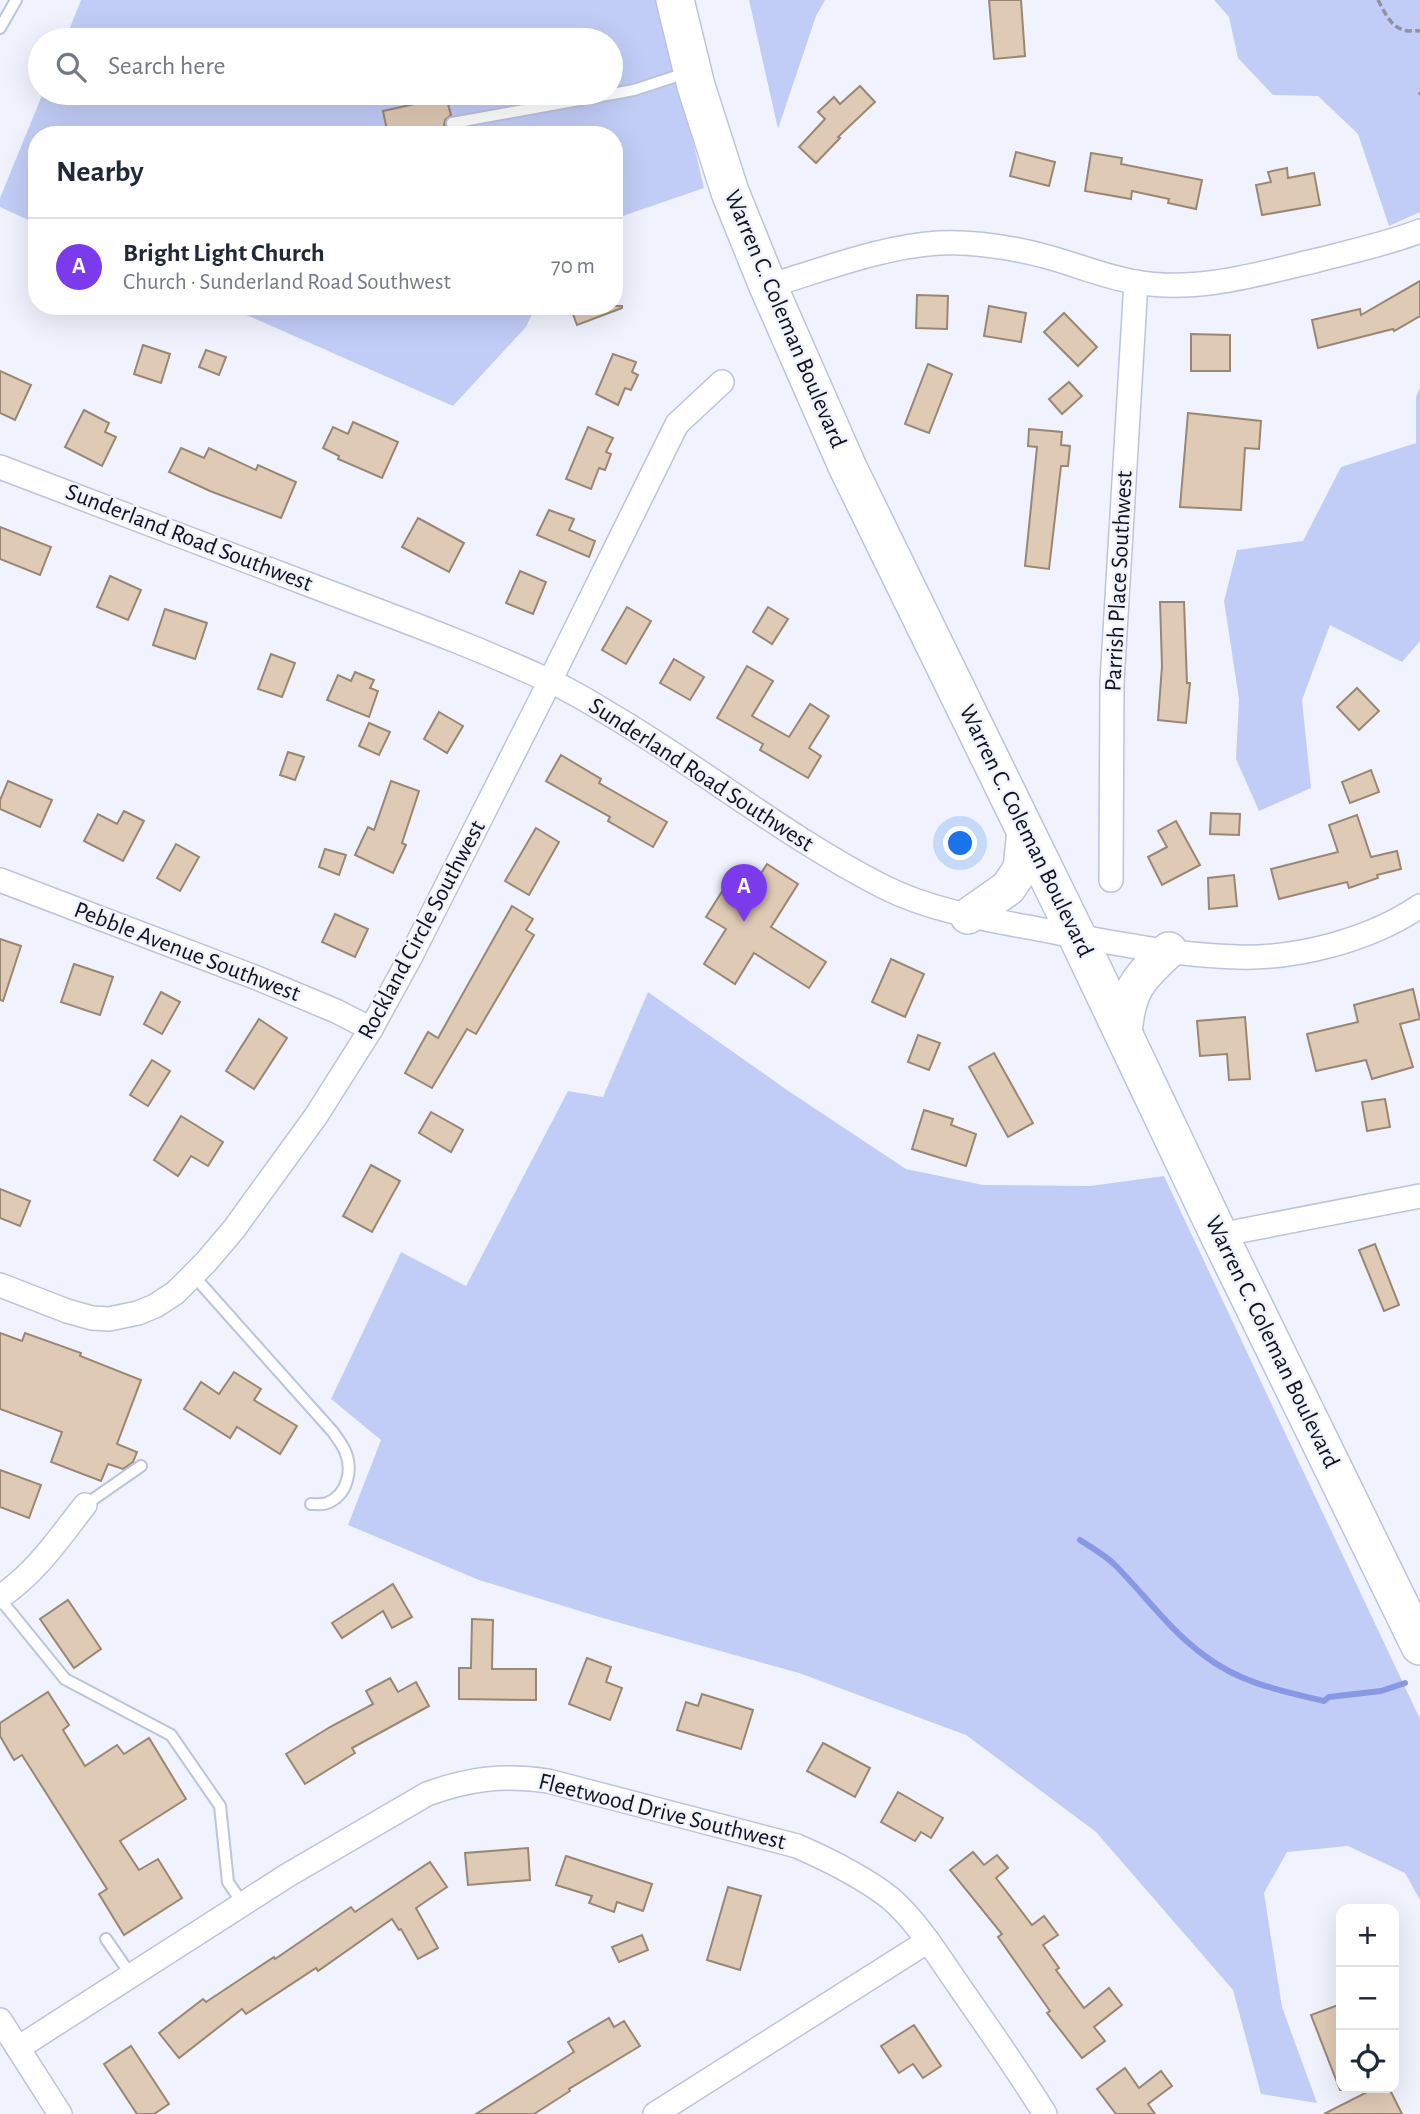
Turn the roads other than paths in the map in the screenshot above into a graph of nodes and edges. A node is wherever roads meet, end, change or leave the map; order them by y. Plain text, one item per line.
1 (16, 0) edge
2 (676, 0) edge
3 (0, 28) edge
4 (693, 71) junction
5 (623, 92) edge
6 (551, 105) edge
7 (452, 123) dead end
8 (1420, 232) edge
9 (1136, 282) junction
10 (768, 286) junction
11 (722, 382) dead end
12 (0, 467) edge
13 (550, 681) junction
14 (1026, 830) junction
15 (0, 880) edge
16 (1111, 880) dead end
17 (1420, 906) edge
18 (968, 916) junction
19 (1077, 936) junction
20 (1169, 950) junction
21 (371, 1029) junction
22 (1124, 1035) junction
23 (1420, 1196) edge
24 (1219, 1234) junction
25 (193, 1275) junction
26 (0, 1285) edge
27 (141, 1466) dead end
28 (311, 1504) dead end
29 (85, 1505) joint
30 (0, 1598) edge
31 (1420, 1646) edge
32 (243, 1904) junction
33 (106, 1939) dead end
34 (928, 1941) junction
35 (131, 1975) junction
36 (0, 2020) edge
37 (18, 2048) junction
38 (61, 2114) edge
39 (655, 2114) edge
40 (1045, 2114) edge

1 - 3 lane
2 - 4 highway, Warren C. Coleman Boulevard
4 - 5 lane
4 - 10 highway, Warren C. Coleman Boulevard
6 - 7 lane
8 - 9 street
9 - 10 street
9 - 16 street, Parrish Place Southwest
10 - 14 highway, Warren C. Coleman Boulevard
11 - 13 street, Rockland Circle Southwest
12 - 13 street, Sunderland Road Southwest
13 - 18 street, Sunderland Road Southwest
13 - 21 street, Rockland Circle Southwest
14 - 18 main road
14 - 19 highway, Warren C. Coleman Boulevard
15 - 21 street, Pebble Avenue Southwest
17 - 20 street, Sunderland Road Southwest
18 - 19 street, Sunderland Road Southwest
19 - 20 street, Sunderland Road Southwest
19 - 22 highway, Warren C. Coleman Boulevard
20 - 22 main road
21 - 25 street, Rockland Circle Southwest
22 - 24 highway, Warren C. Coleman Boulevard
23 - 24 street
24 - 31 highway, Warren C. Coleman Boulevard
25 - 26 street, Rockland Circle Southwest
25 - 28 lane
27 - 29 lane
29 - 30 street
30 - 32 lane
32 - 34 street, Fleetwood Drive Southwest
32 - 35 street, Fleetwood Drive Southwest
33 - 35 lane
34 - 39 street
34 - 40 street, Fleetwood Drive Southwest
35 - 37 street, Fleetwood Drive Southwest
36 - 37 street
37 - 38 street

